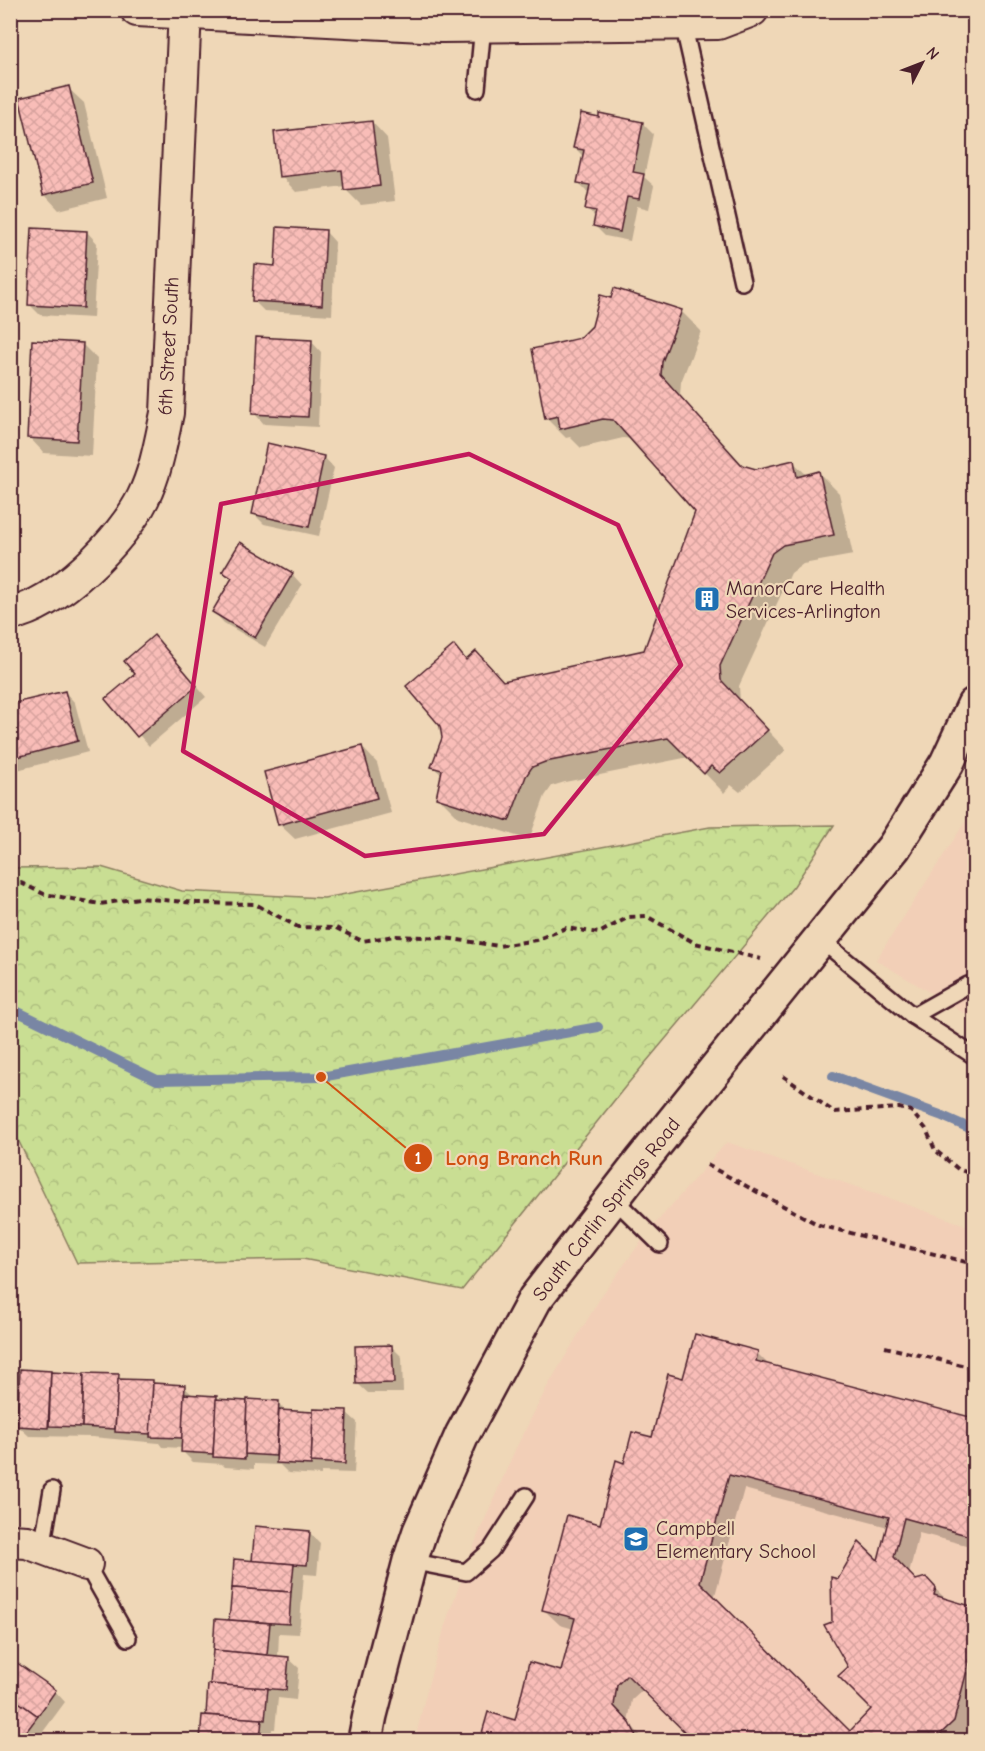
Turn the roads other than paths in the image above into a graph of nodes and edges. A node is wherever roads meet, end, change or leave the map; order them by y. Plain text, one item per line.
1 (137, 10) edge
2 (752, 10) edge
3 (184, 12) edge
4 (682, 17) edge
5 (470, 20) edge
6 (477, 89) dead end
7 (742, 282) dead end
8 (10, 614) edge
9 (975, 705) edge
10 (820, 939) junction
11 (968, 985) dead end
12 (914, 1016) junction
13 (975, 1056) edge
14 (613, 1198) junction
15 (660, 1244) dead end
16 (52, 1490) dead end
17 (526, 1496) dead end
18 (10, 1541) edge
19 (42, 1548) junction
20 (410, 1561) junction
21 (86, 1564) joint
22 (128, 1638) dead end
23 (365, 1740) edge

1 - 3 street
2 - 4 street
3 - 5 street
3 - 8 street, 6th Street South
4 - 5 street
4 - 7 lane
5 - 6 lane
9 - 10 main road, South Carlin Springs Road
10 - 12 lane
10 - 14 main road, South Carlin Springs Road
11 - 12 lane
12 - 13 lane
14 - 15 lane
14 - 20 main road, South Carlin Springs Road
16 - 19 lane
17 - 20 lane
18 - 19 street
19 - 21 street
20 - 23 main road, South Carlin Springs Road
21 - 22 lane

